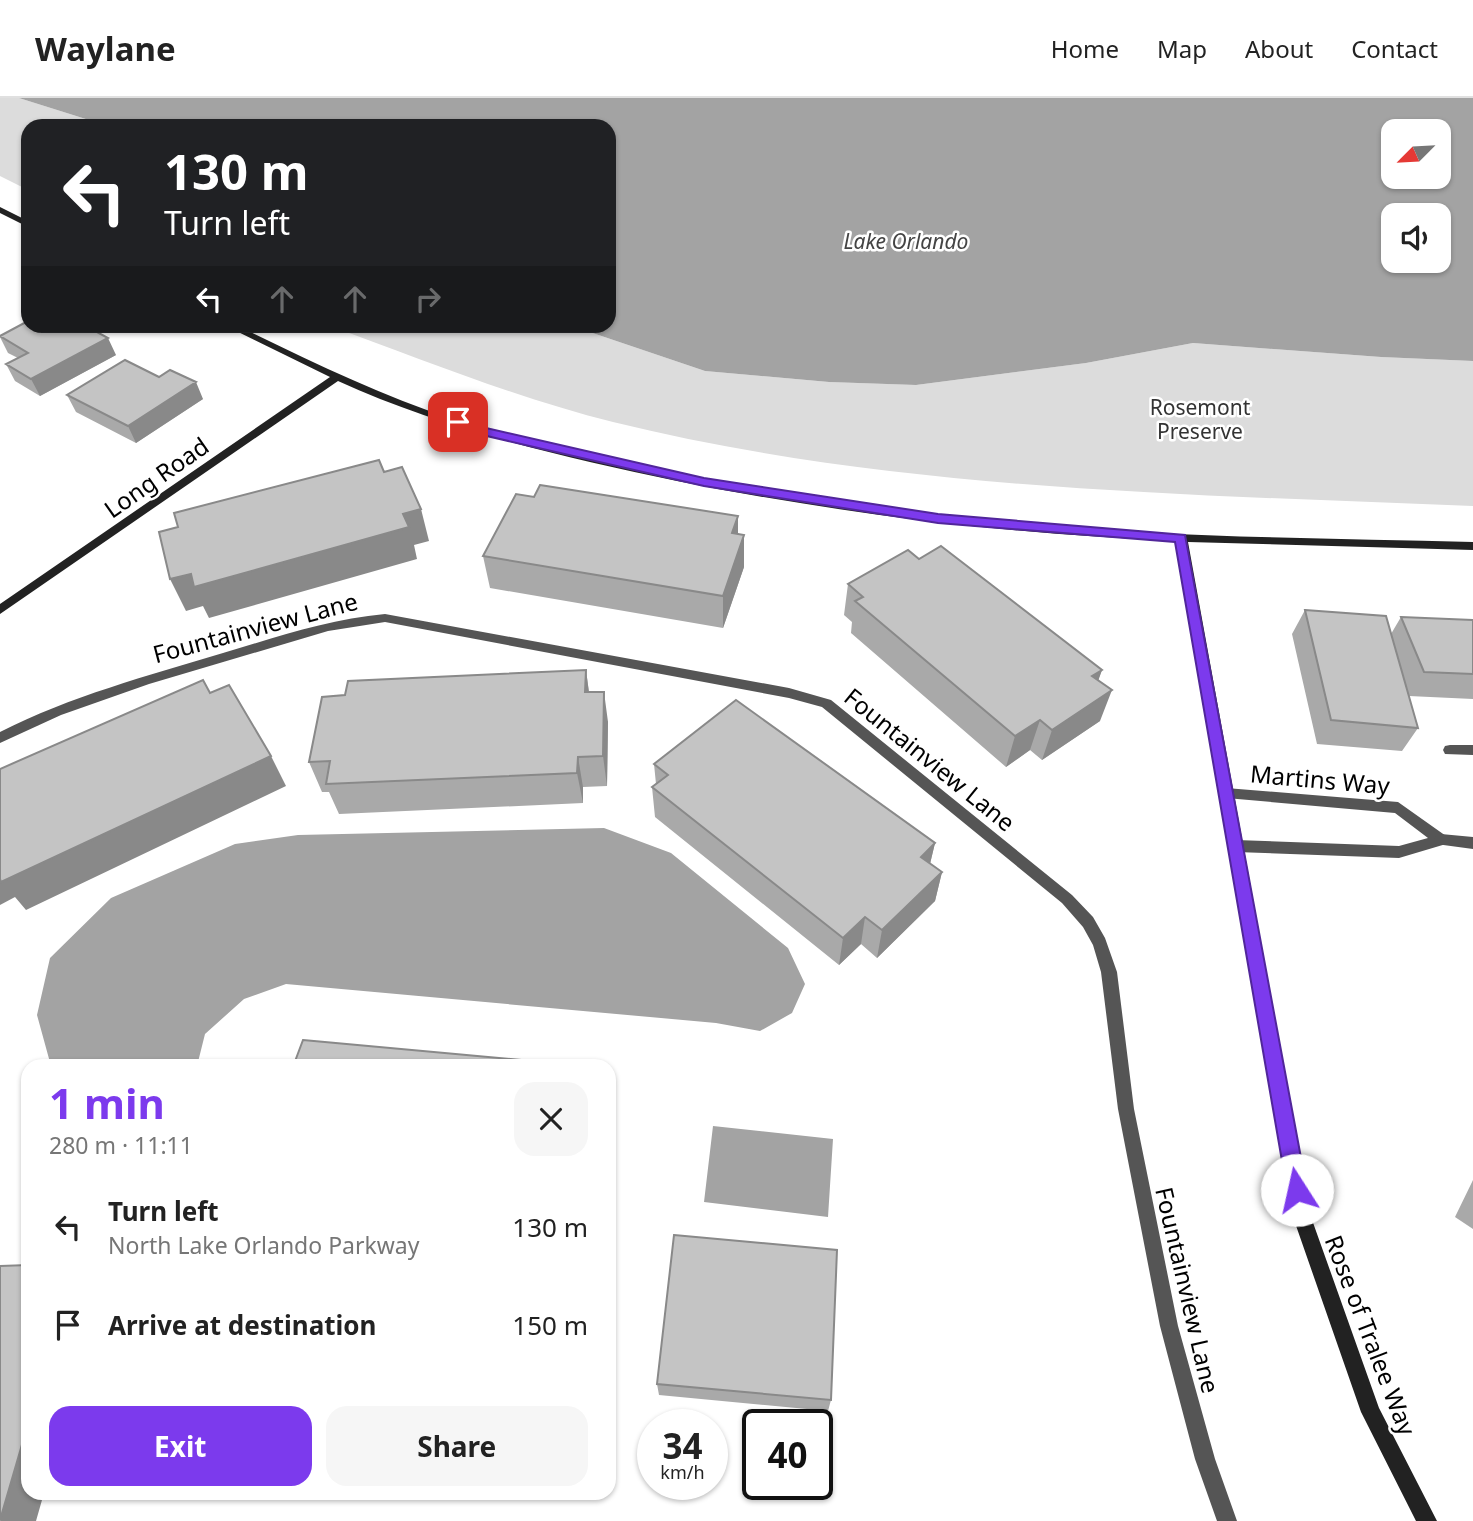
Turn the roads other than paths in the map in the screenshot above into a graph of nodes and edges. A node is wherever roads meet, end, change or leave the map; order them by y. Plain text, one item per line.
1 (0, 210) edge
2 (21, 220) edge
3 (245, 333) edge
4 (335, 378) junction
5 (1181, 538) junction
6 (1473, 546) edge
7 (0, 610) edge
8 (1, 736) edge
9 (1450, 750) dead end
10 (1473, 750) edge
11 (1226, 793) junction
12 (1441, 840) junction
13 (1473, 843) edge
14 (1236, 846) junction
15 (1227, 1521) edge
16 (1427, 1521) edge

1 - 2 street
3 - 4 street
4 - 5 street
4 - 7 street, Long Road
5 - 6 street
5 - 11 street, Rose of Tralee Way
8 - 15 street, Fountainview Lane
9 - 10 street
11 - 12 street, Martins Way
11 - 14 street, Rose of Tralee Way
12 - 13 street
12 - 14 street
14 - 16 street, Rose of Tralee Way

